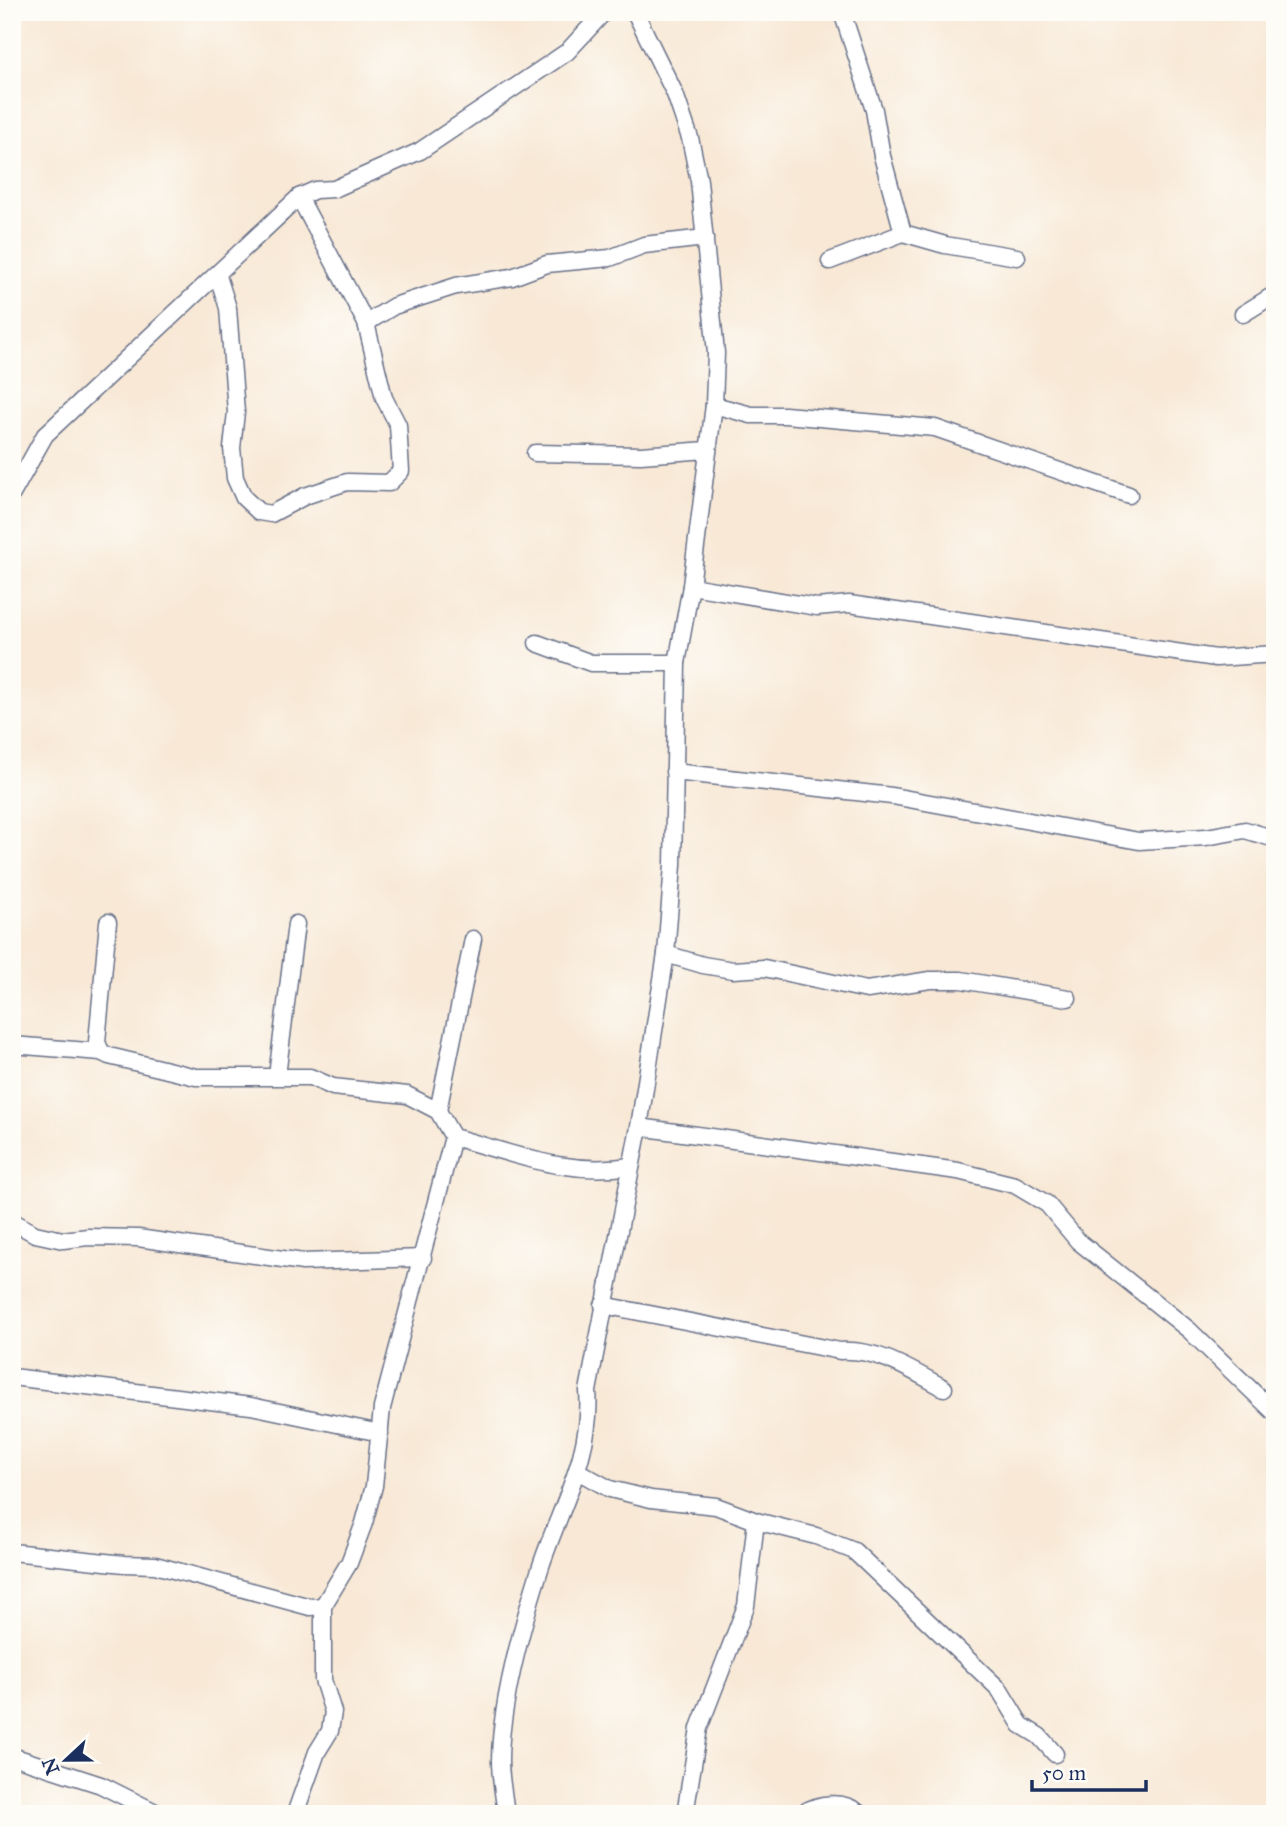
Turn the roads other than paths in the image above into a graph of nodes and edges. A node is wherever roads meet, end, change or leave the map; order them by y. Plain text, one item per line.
1 (604, 12) edge
2 (635, 12) edge
3 (842, 12) edge
4 (299, 197) junction
5 (903, 233) junction
6 (705, 238) junction
7 (1017, 257) dead end
8 (830, 261) dead end
9 (218, 276) junction
10 (1275, 294) edge
11 (1243, 314) dead end
12 (366, 323) junction
13 (714, 405) junction
14 (707, 450) junction
15 (535, 453) dead end
16 (12, 494) edge
17 (1129, 495) dead end
18 (691, 586) junction
19 (537, 643) dead end
20 (1275, 654) edge
21 (677, 663) junction
22 (674, 772) junction
23 (1275, 839) edge
24 (108, 922) dead end
25 (296, 924) dead end
26 (473, 939) dead end
27 (666, 954) junction
28 (1068, 998) dead end
29 (12, 1045) edge
30 (101, 1052) junction
31 (277, 1076) junction
32 (438, 1111) junction
33 (639, 1127) junction
34 (453, 1137) junction
35 (631, 1166) junction
36 (12, 1222) edge
37 (423, 1258) junction
38 (603, 1305) junction
39 (12, 1377) edge
40 (944, 1388) dead end
41 (1275, 1413) edge
42 (380, 1433) junction
43 (579, 1472) junction
44 (757, 1521) junction
45 (12, 1552) edge
46 (323, 1606) junction
47 (1055, 1755) dead end
48 (12, 1756) edge
49 (142, 1809) edge
50 (159, 1814) edge
51 (295, 1814) edge
52 (506, 1814) edge
53 (685, 1814) edge
54 (801, 1814) edge
55 (860, 1814) edge

1 - 4 street
2 - 6 street
3 - 5 street
4 - 9 street
4 - 12 street
5 - 7 street
5 - 8 street
6 - 12 street
6 - 13 street
9 - 12 street
9 - 16 street
10 - 11 street
13 - 14 street
13 - 17 street
14 - 15 street
14 - 18 street
18 - 20 street
18 - 21 street
19 - 21 street
21 - 22 street
22 - 23 street
22 - 27 street
24 - 30 street
25 - 31 street
26 - 32 street
27 - 28 street
27 - 33 street
29 - 30 street
30 - 31 street
31 - 32 street
32 - 34 street
33 - 35 street
33 - 41 street
34 - 35 street
34 - 37 street
35 - 38 street
36 - 37 street
37 - 42 street
38 - 40 street
38 - 43 street
39 - 42 street
42 - 46 street
43 - 44 street
43 - 52 street
44 - 47 street
44 - 53 street
45 - 46 street
46 - 51 street
48 - 49 street
49 - 50 street
54 - 55 street

